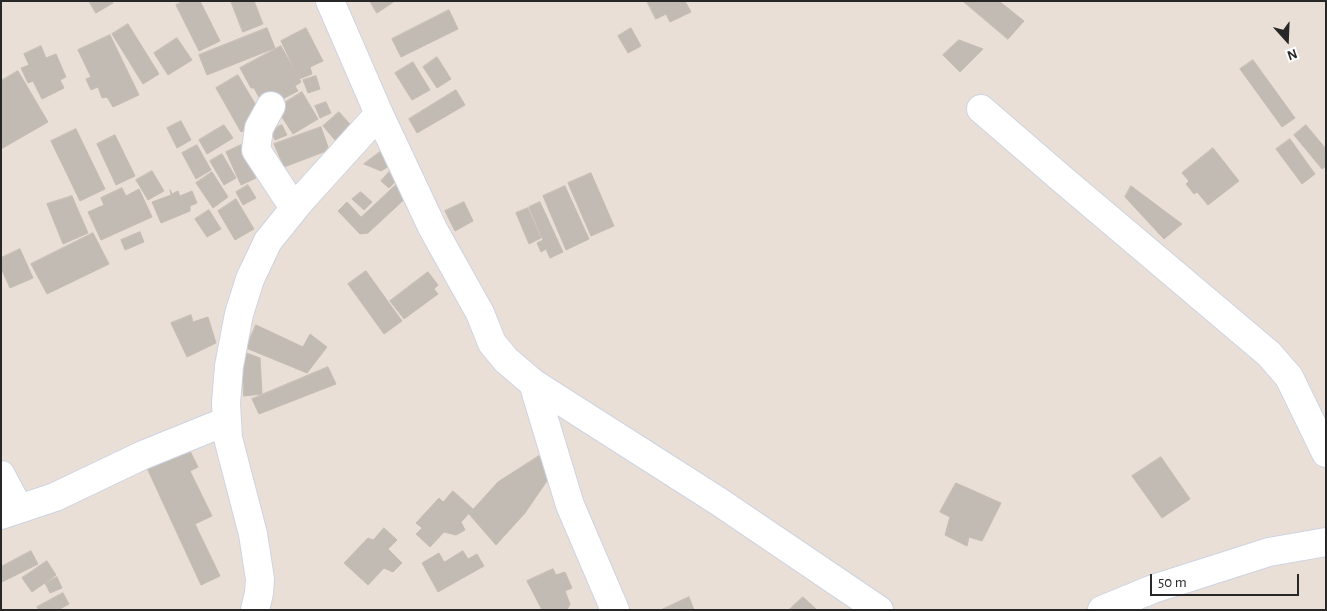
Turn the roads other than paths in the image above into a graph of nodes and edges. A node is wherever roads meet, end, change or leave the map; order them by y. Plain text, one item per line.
1 (330, 1) edge
2 (271, 106) dead end
3 (981, 109) dead end
4 (380, 114) junction
5 (294, 208) junction
6 (533, 382) junction
7 (227, 421) junction
8 (1326, 453) edge
9 (1, 475) edge
10 (10, 512) edge
11 (1326, 542) edge
12 (255, 610) edge
13 (615, 610) edge
14 (880, 610) edge
15 (1102, 610) edge

1 - 4 street
2 - 5 street
3 - 8 street
4 - 5 street
4 - 6 street
5 - 7 street
6 - 13 street
6 - 14 street
7 - 10 street
7 - 12 street
9 - 10 street
11 - 15 street

